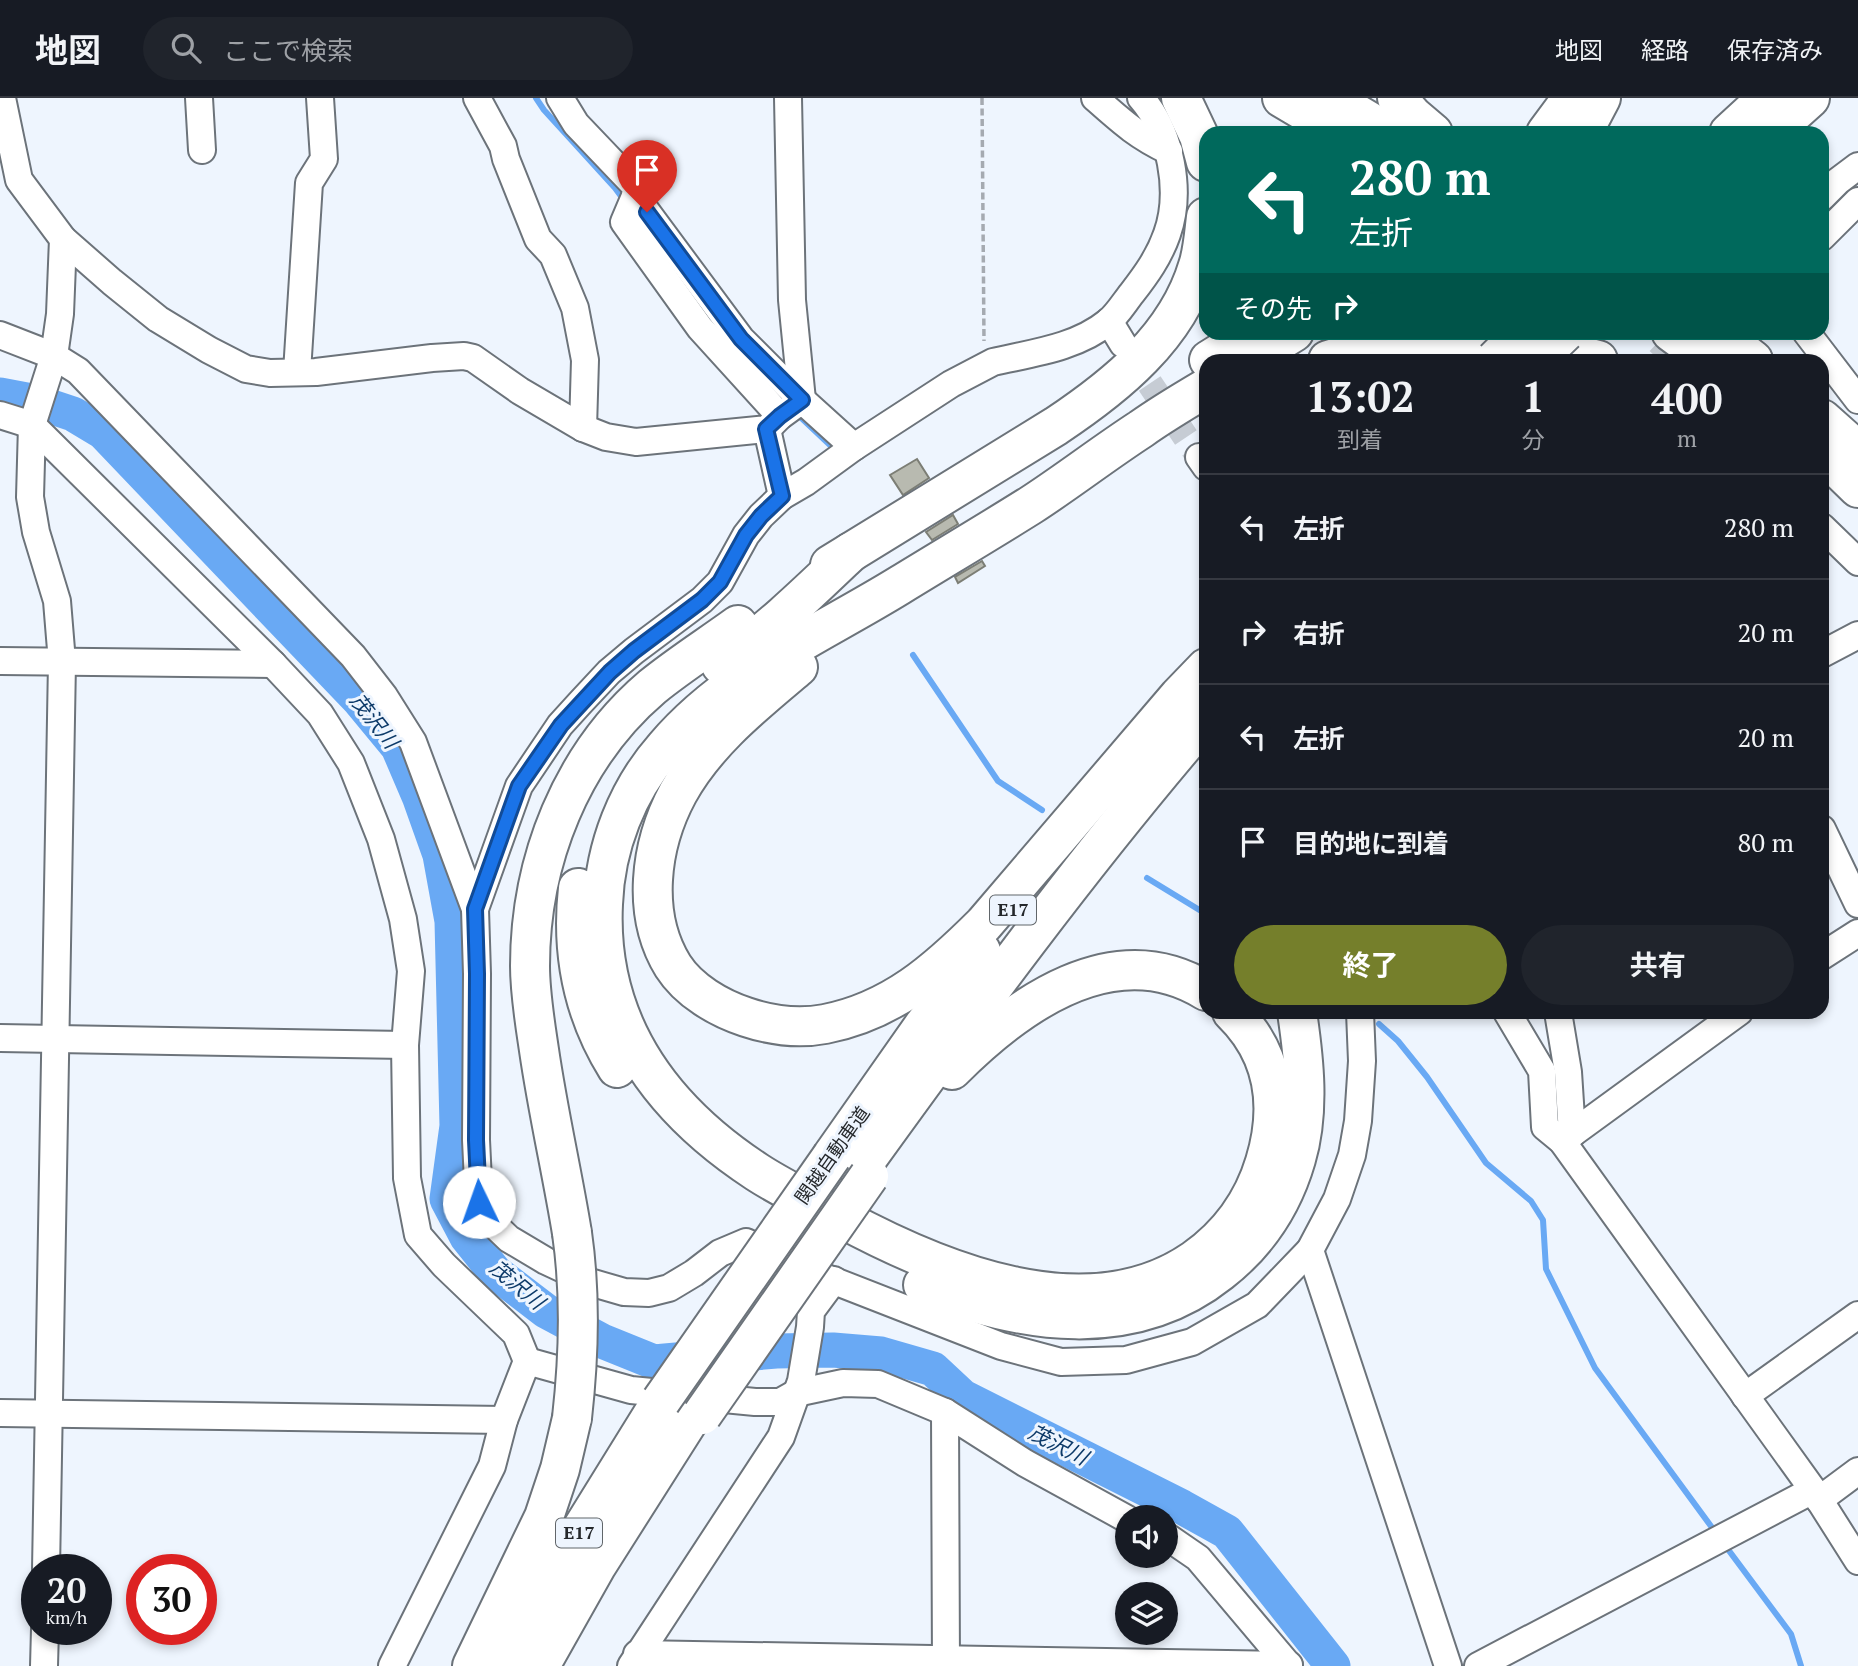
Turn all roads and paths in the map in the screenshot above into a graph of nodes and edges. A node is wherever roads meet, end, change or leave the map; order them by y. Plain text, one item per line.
1 (2, 98) edge
2 (199, 98) edge
3 (320, 98) edge
4 (477, 98) edge
5 (560, 98) edge
6 (788, 98) edge
7 (982, 98) edge
8 (1095, 98) edge
9 (1141, 98) edge
10 (1181, 98) edge
11 (1282, 98) edge
12 (1329, 98) edge
13 (1397, 98) edge
14 (1572, 98) edge
15 (1601, 98) edge
16 (1767, 98) edge
17 (1810, 98) edge
18 (1329, 126) edge
19 (1376, 126) edge
20 (1425, 126) edge
21 (1552, 126) edge
22 (1584, 126) edge
23 (1737, 126) edge
24 (1779, 126) edge
25 (1199, 136) edge
26 (202, 150) dead end
27 (1169, 151) junction
28 (1858, 166) edge
29 (1829, 190) edge
30 (635, 196) junction
31 (1858, 201) edge
32 (1829, 230) edge
33 (63, 239) junction
34 (1199, 259) edge
35 (1109, 321) junction
36 (0, 335) edge
37 (1242, 340) edge
38 (1281, 340) edge
39 (1516, 340) edge
40 (1556, 340) edge
41 (1576, 340) edge
42 (1704, 340) edge
43 (1812, 340) edge
44 (1123, 344) tunnel mouth
45 (1725, 345) edge
46 (1220, 354) edge
47 (1259, 354) edge
48 (1348, 354) edge
49 (1501, 354) edge
50 (1542, 354) edge
51 (1563, 354) edge
52 (1572, 354) edge
53 (1823, 354) edge
54 (52, 360) junction
55 (1829, 362) edge
56 (984, 367) junction
57 (1199, 368) edge
58 (297, 372) junction
59 (1199, 392) edge
60 (1858, 400) edge
61 (786, 412) junction
62 (0, 415) edge
63 (34, 418) junction
64 (1199, 422) edge
65 (1829, 425) edge
66 (583, 428) junction
67 (854, 447) junction
68 (1858, 451) edge
69 (1013, 453) junction
70 (1829, 460) edge
71 (1829, 485) edge
72 (1858, 488) edge
73 (782, 496) junction
74 (1034, 503) junction
75 (1858, 509) edge
76 (1829, 534) edge
77 (851, 552) junction
78 (1858, 562) edge
79 (880, 598) junction
80 (1858, 635) edge
81 (1829, 650) edge
82 (0, 661) edge
83 (62, 662) junction
84 (273, 664) junction
85 (1199, 677) edge
86 (1199, 679) edge
87 (1199, 727) edge
88 (1829, 851) edge
89 (1858, 904) edge
90 (475, 909) junction
91 (1858, 933) edge
92 (1829, 952) edge
93 (1199, 988) edge
94 (1239, 1019) edge
95 (1298, 1019) edge
96 (1360, 1019) edge
97 (1511, 1019) edge
98 (1559, 1019) edge
99 (1729, 1019) edge
100 (0, 1038) edge
101 (54, 1039) junction
102 (405, 1045) junction
103 (1567, 1138) junction
104 (853, 1167) junction
105 (1310, 1250) junction
106 (834, 1280) junction
107 (1858, 1315) edge
108 (527, 1361) junction
109 (799, 1387) junction
110 (1745, 1396) junction
111 (686, 1409) junction
112 (945, 1412) junction
113 (0, 1413) edge
114 (48, 1414) junction
115 (504, 1420) junction
116 (1858, 1471) edge
117 (1816, 1495) junction
118 (1115, 1512) edge
119 (1178, 1545) edge
120 (46, 1554) edge
121 (1858, 1561) edge
122 (45, 1645) edge
123 (634, 1660) edge
124 (946, 1663) edge
125 (1122, 1664) edge
126 (44, 1666) edge
127 (393, 1666) edge
128 (472, 1666) edge
129 (499, 1666) edge
130 (540, 1666) edge
131 (1289, 1666) edge
132 (1448, 1666) edge
133 (1478, 1666) edge

1 - 33 street
2 - 26 street
3 - 58 street
4 - 66 street
5 - 30 street
6 - 61 street
7 - 56 path
8 - 27 street
9 - 27 street
10 - 25 highway
11 - 18 highway
12 - 19 highway
13 - 20 highway
14 - 21 highway
15 - 22 highway
16 - 23 highway
17 - 24 highway
27 - 35 street
28 - 29 street
30 - 61 street
30 - 61 street
31 - 32 street
33 - 54 street
33 - 58 street
34 - 69 highway
35 - 44 street
35 - 56 street
36 - 54 street
37 - 46 highway
38 - 47 highway
39 - 49 highway, bridge
40 - 50 highway, bridge
41 - 51 highway
42 - 45 highway
43 - 53 street
48 - 52 highway
54 - 63 street
54 - 90 street
55 - 60 street
56 - 67 street
57 - 69 highway
58 - 66 street
59 - 74 highway
61 - 66 street
61 - 67 street
61 - 73 street
62 - 63 street
63 - 83 street
63 - 84 street
64 - 74 highway
65 - 68 highway
67 - 73 street
69 - 77 highway
70 - 72 highway
71 - 75 highway
73 - 90 street
74 - 79 highway
76 - 78 street
77 - 95 highway
77 - 128 highway, bridge
79 - 85 highway
79 - 94 highway
80 - 81 street
82 - 83 street
83 - 84 street
83 - 101 street
84 - 102 street
86 - 104 highway, 関越自動車道 / E17
87 - 104 highway, 関越自動車道 / E17
88 - 89 street
90 - 106 street
91 - 92 street
93 - 104 highway
96 - 105 street
97 - 103 street
98 - 103 street
99 - 103 street
100 - 101 street
101 - 102 street
101 - 114 street
102 - 108 street
103 - 110 street
104 - 111 highway, 関越自動車道 / E17, bridge
105 - 106 street
105 - 132 street
106 - 109 street
107 - 110 street
108 - 109 street
108 - 115 street
109 - 112 street
109 - 123 street
110 - 117 street
111 - 129 highway, 関越自動車道 / E17
111 - 130 highway, 関越自動車道 / E17
112 - 118 street
112 - 124 street
113 - 114 street
114 - 115 street
114 - 120 street
115 - 127 street
116 - 117 street
117 - 121 street
117 - 133 street
119 - 131 street
122 - 126 street
123 - 124 street
124 - 125 street
125 - 131 street

